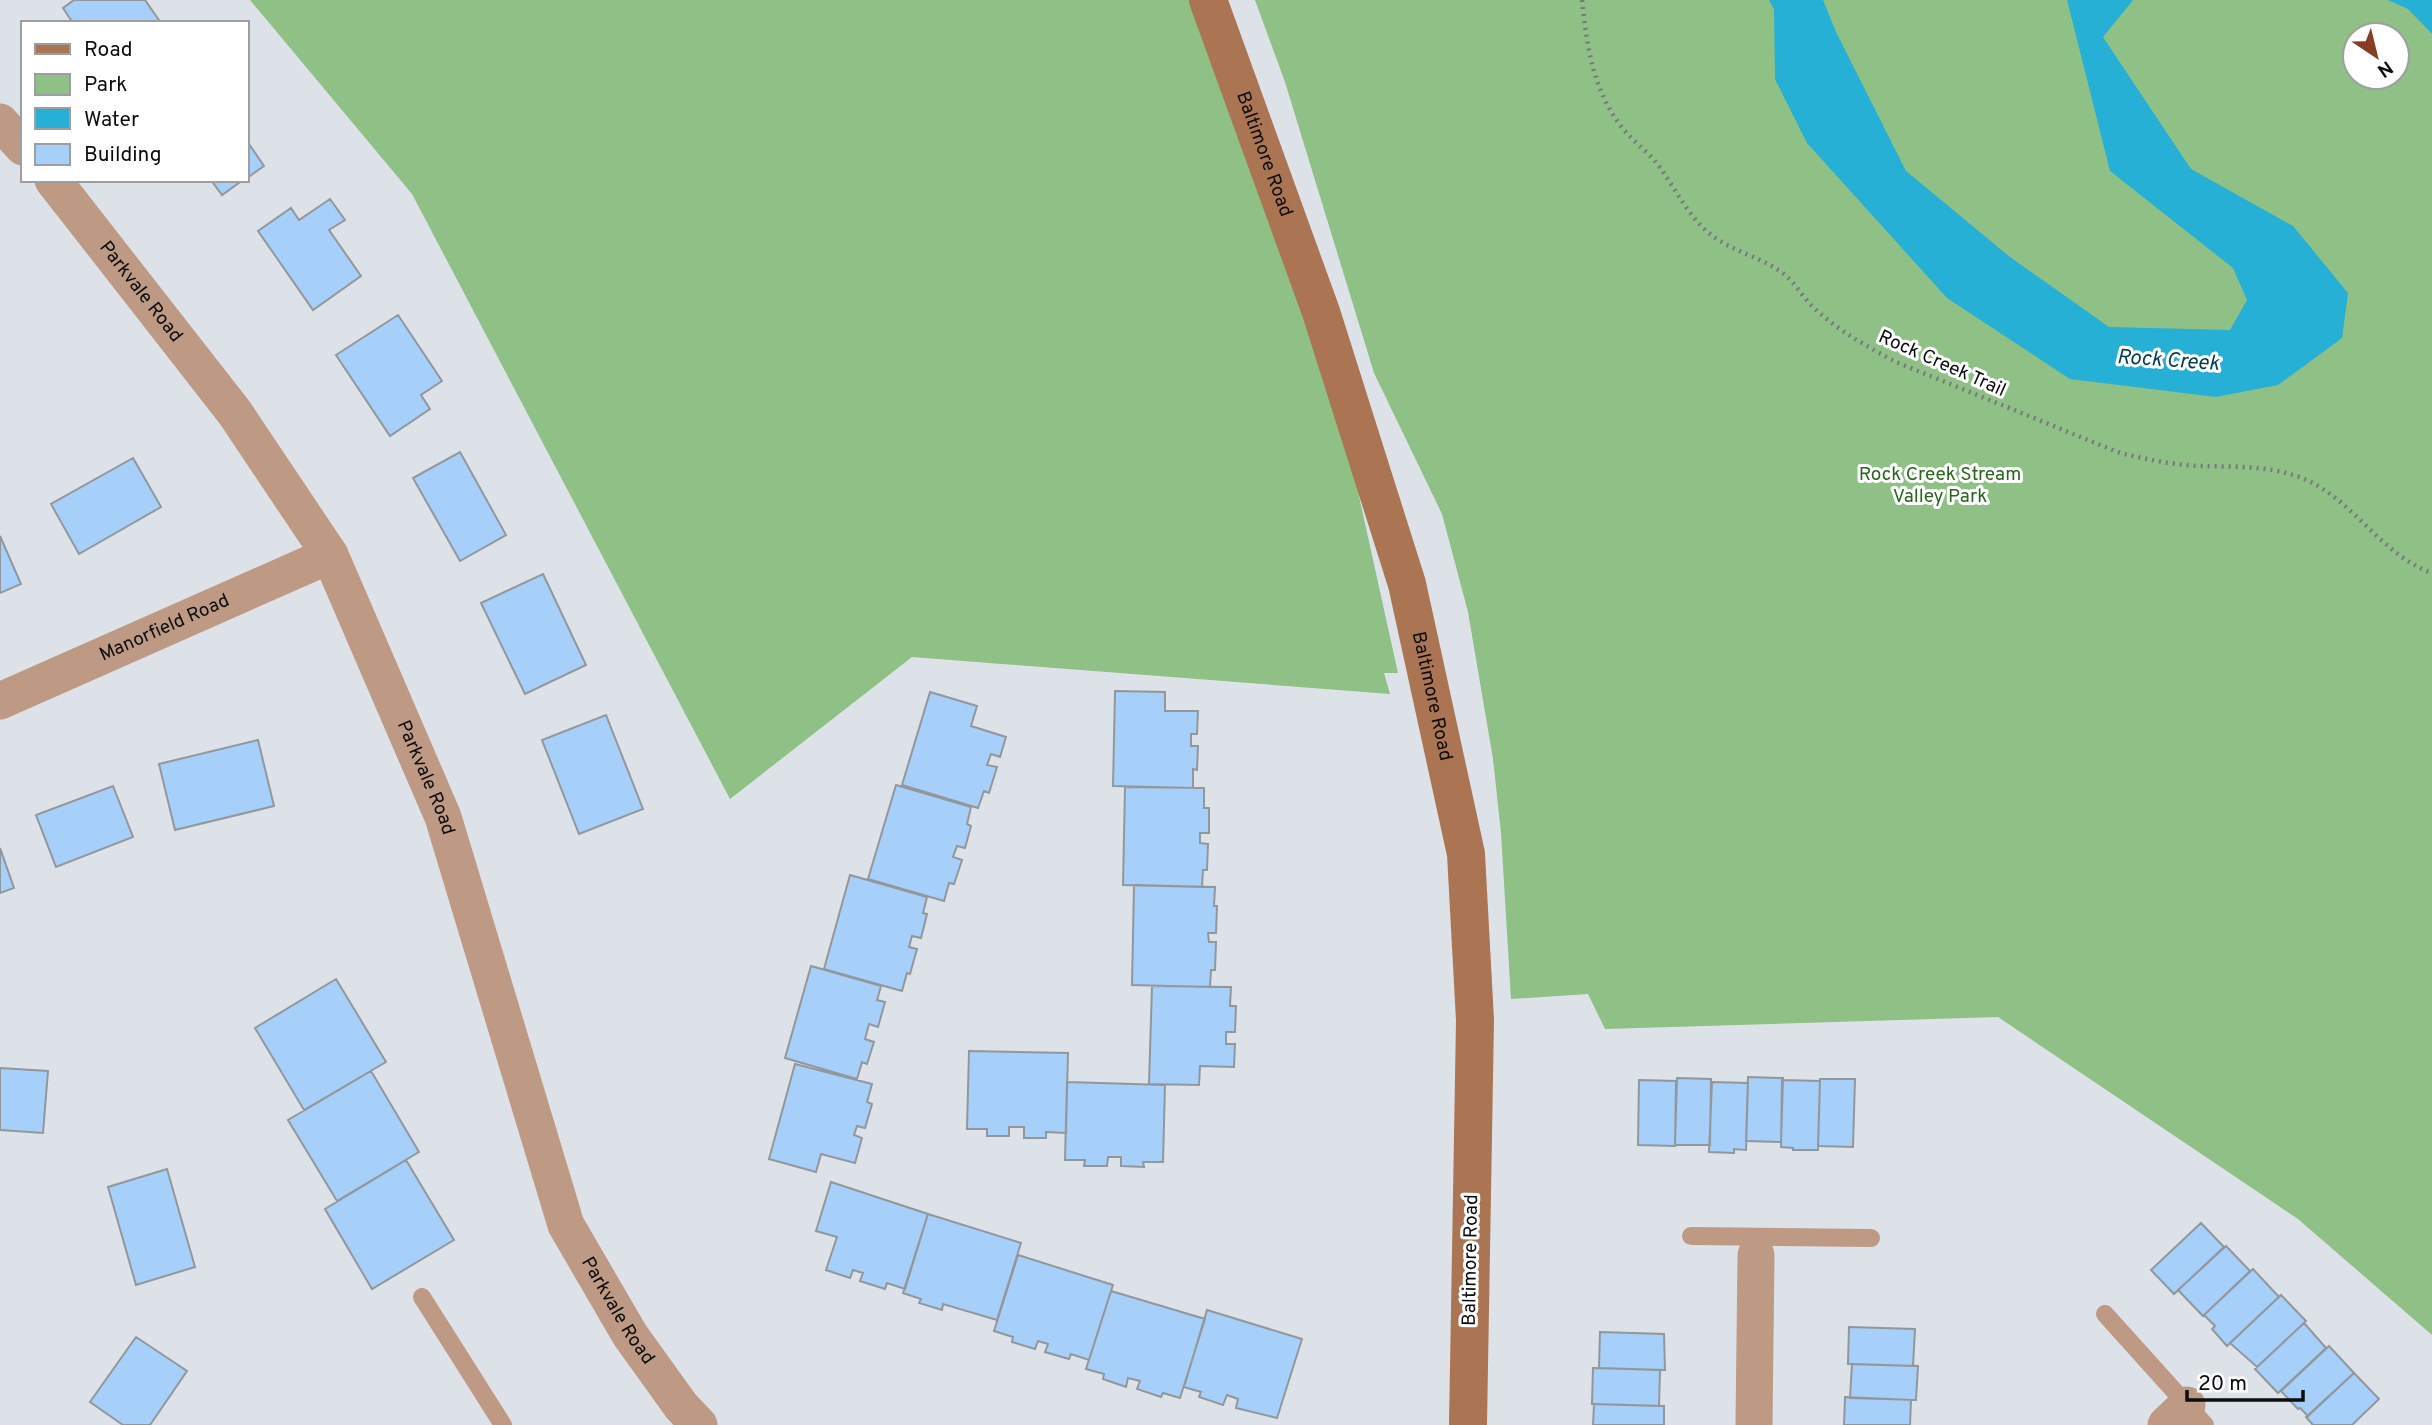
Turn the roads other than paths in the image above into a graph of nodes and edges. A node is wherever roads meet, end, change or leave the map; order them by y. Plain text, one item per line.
1 (1208, 0) edge
2 (0, 122) edge
3 (21, 145) edge
4 (55, 182) edge
5 (330, 555) junction
6 (0, 701) edge
7 (1691, 1237) dead end
8 (1871, 1238) dead end
9 (1756, 1246) junction
10 (422, 1297) dead end
11 (2105, 1314) dead end
12 (2186, 1418) edge
13 (680, 1419) edge
14 (503, 1425) edge
15 (1468, 1425) edge
16 (1754, 1425) edge

1 - 15 street, Baltimore Road
2 - 3 street
4 - 5 street, Parkvale Road
5 - 6 street, Manorfield Road
5 - 13 street, Parkvale Road
7 - 9 lane
8 - 9 lane
9 - 16 street
10 - 14 lane
11 - 12 lane

